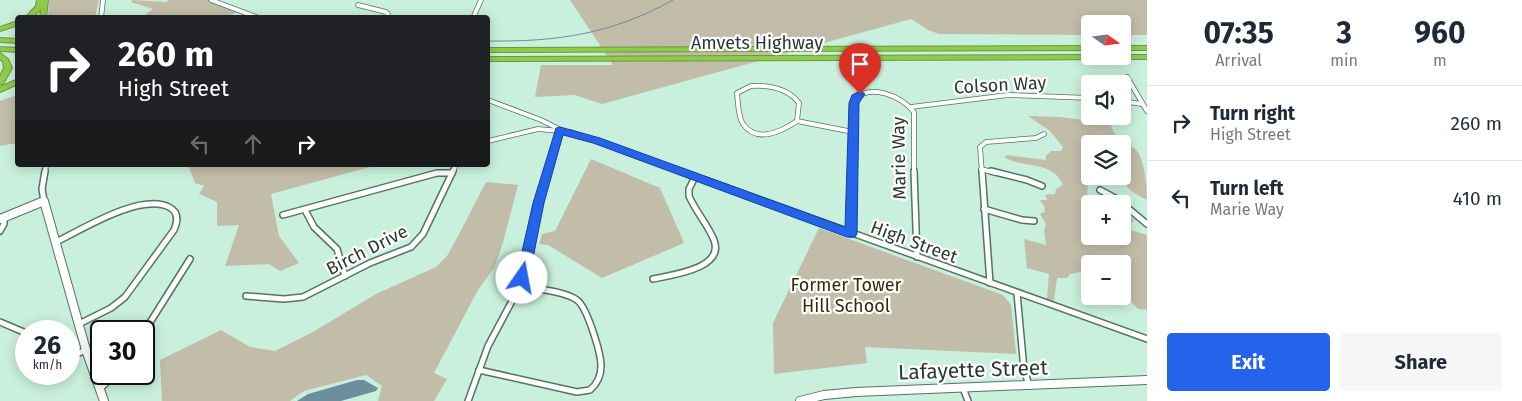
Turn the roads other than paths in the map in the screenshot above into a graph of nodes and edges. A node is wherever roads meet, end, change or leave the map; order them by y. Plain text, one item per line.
1 (40, 0) edge
2 (45, 0) edge
3 (103, 0) edge
4 (212, 0) edge
5 (481, 0) edge
6 (358, 5) dead end
7 (31, 15) edge
8 (43, 15) edge
9 (101, 15) edge
10 (251, 15) edge
11 (388, 15) edge
12 (474, 15) edge
13 (15, 24) edge
14 (0, 29) edge
15 (0, 40) edge
16 (15, 41) edge
17 (1081, 48) edge
18 (1131, 48) edge
19 (1147, 48) edge
20 (0, 49) edge
21 (15, 50) edge
22 (490, 50) edge
23 (0, 56) edge
24 (1147, 57) edge
25 (490, 58) edge
26 (0, 82) edge
27 (15, 83) edge
28 (1131, 84) edge
29 (0, 90) edge
30 (1081, 98) edge
31 (490, 101) edge
32 (1131, 102) edge
33 (1142, 104) junction
34 (911, 107) junction
35 (1147, 110) edge
36 (797, 121) junction
37 (560, 130) junction
38 (853, 132) junction
39 (1044, 134) dead end
40 (490, 140) edge
41 (46, 167) edge
42 (455, 167) edge
43 (981, 169) junction
44 (452, 173) junction
45 (695, 177) junction
46 (1042, 186) dead end
47 (1100, 190) dead end
48 (44, 201) junction
49 (984, 209) junction
50 (305, 210) junction
51 (283, 215) dead end
52 (2, 218) edge
53 (1034, 221) dead end
54 (1147, 224) edge
55 (0, 231) edge
56 (851, 234) junction
57 (56, 242) junction
58 (917, 257) junction
59 (190, 259) dead end
60 (345, 276) junction
61 (653, 279) dead end
62 (990, 283) junction
63 (520, 286) junction
64 (1017, 292) junction
65 (246, 296) dead end
66 (78, 320) edge
67 (152, 320) edge
68 (0, 322) edge
69 (80, 324) edge
70 (15, 328) edge
71 (80, 328) edge
72 (1147, 338) edge
73 (86, 350) junction
74 (80, 353) edge
75 (479, 370) junction
76 (1147, 380) edge
77 (104, 385) edge
78 (1030, 386) junction
79 (963, 388) junction
80 (100, 389) junction
81 (104, 401) edge
82 (468, 401) edge
83 (800, 401) edge
84 (968, 401) edge

1 - 7 highway
2 - 8 highway
3 - 9 street
4 - 10 street
5 - 12 street
6 - 11 street
13 - 14 highway
15 - 16 highway
17 - 22 highway, Amvets Highway
18 - 19 highway
20 - 21 highway
23 - 26 highway
24 - 25 highway, Amvets Highway
27 - 29 highway
28 - 33 street
30 - 34 street, Colson Way
31 - 37 street
32 - 33 street
33 - 35 street
34 - 38 street, Marie Way
34 - 58 street, Marie Way
36 - 36 street
36 - 38 street
37 - 40 street
37 - 45 street, High Street
37 - 63 street
38 - 56 street, Marie Way
39 - 43 street
41 - 48 street
42 - 44 street, Birch Drive
43 - 46 street
43 - 49 street
44 - 50 street
44 - 60 street, Birch Drive
45 - 56 street, High Street
45 - 61 street
47 - 54 street
48 - 52 street
48 - 57 street
49 - 53 street
49 - 62 street
50 - 51 street
50 - 60 street
52 - 55 street
56 - 58 street, High Street
57 - 66 street
57 - 69 street
58 - 62 street, High Street
59 - 67 street
60 - 65 street, Birch Drive
62 - 64 street, High Street
63 - 75 street
63 - 75 street
64 - 72 street, High Street
64 - 78 street
68 - 70 street
71 - 73 street
73 - 74 street
73 - 80 street
75 - 82 street
76 - 78 street, Lafayette Street
77 - 80 street
78 - 79 street, Lafayette Street
79 - 83 street, Lafayette Street
79 - 84 street
80 - 81 street

